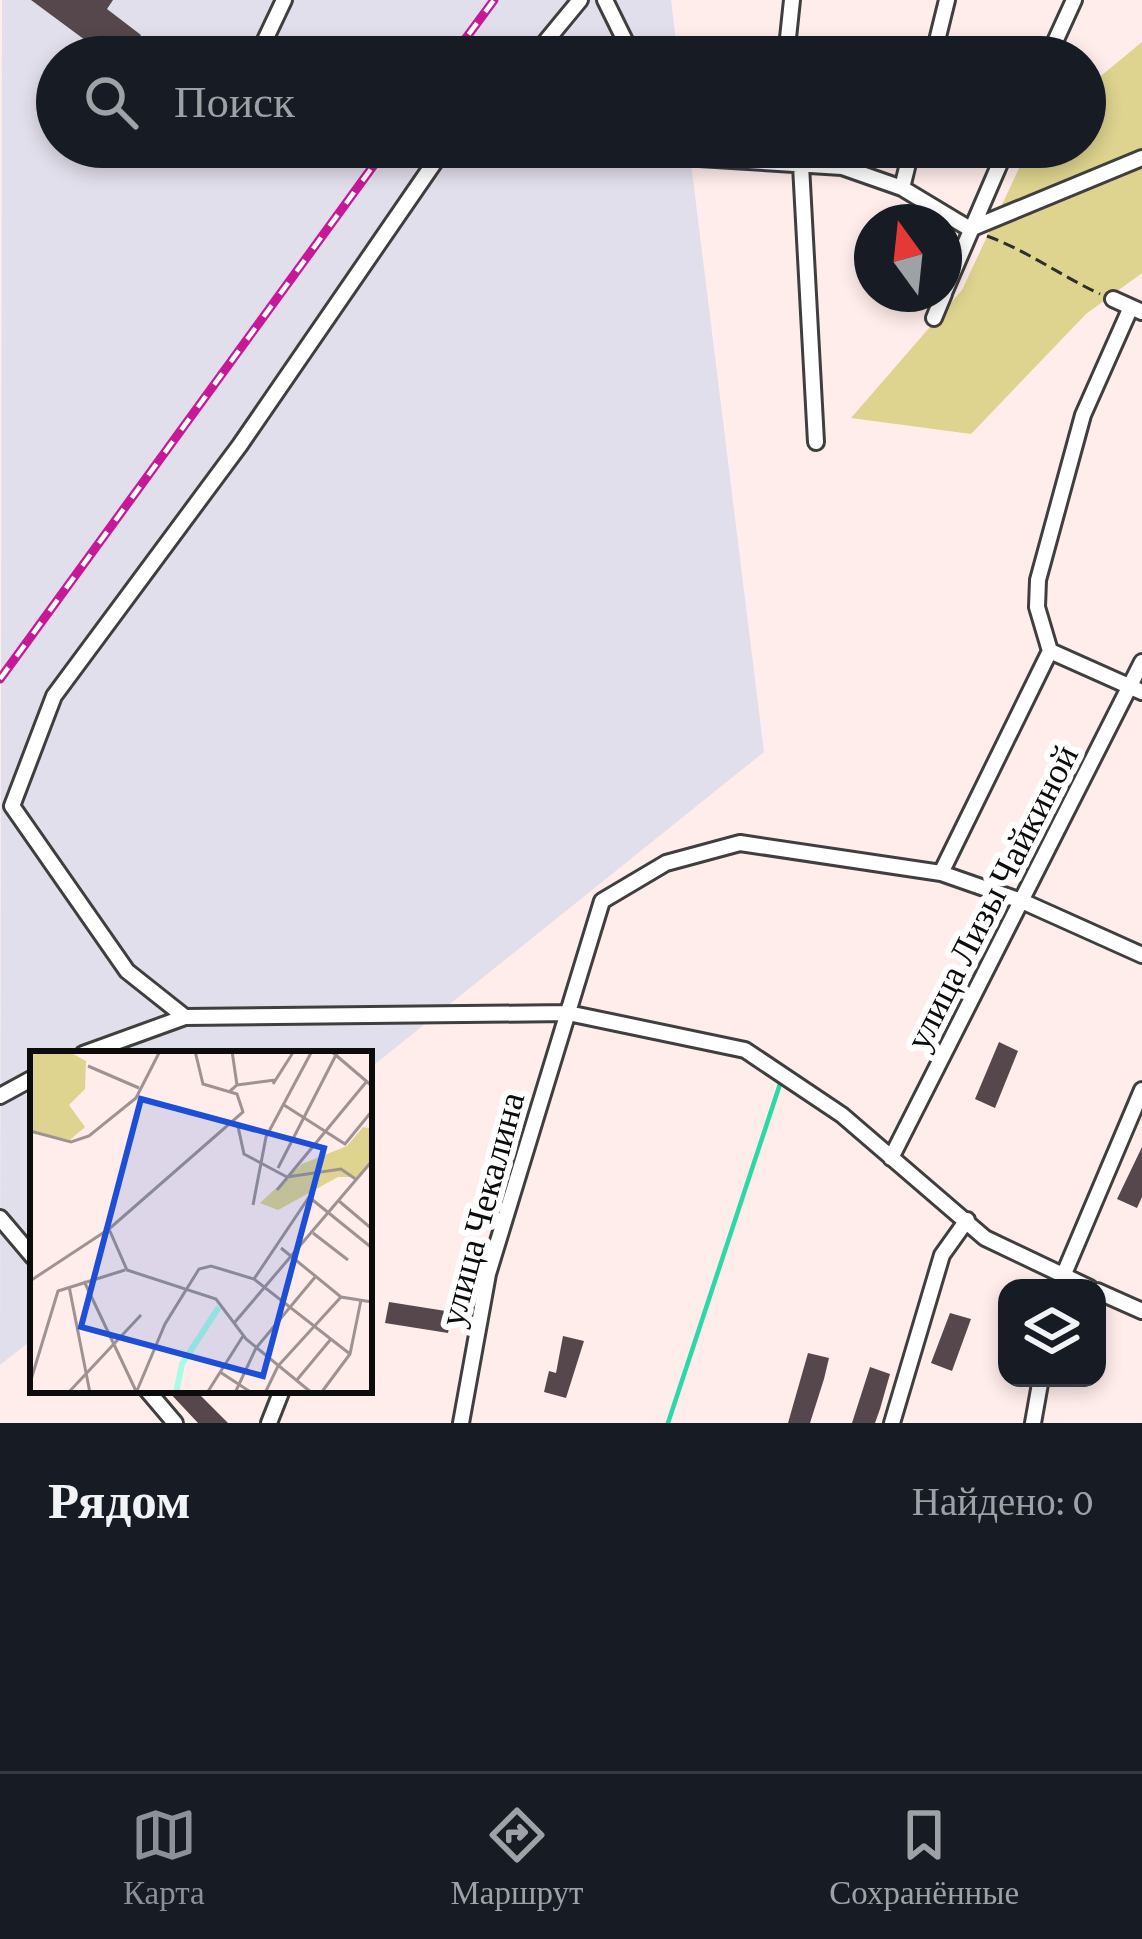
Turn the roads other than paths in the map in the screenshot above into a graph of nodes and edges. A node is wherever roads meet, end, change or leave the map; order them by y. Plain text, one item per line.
1 (284, 0) edge
2 (580, 0) edge
3 (605, 0) edge
4 (792, 0) edge
5 (947, 0) edge
6 (1074, 0) edge
7 (267, 36) edge
8 (550, 36) edge
9 (623, 36) edge
10 (788, 36) edge
11 (938, 36) edge
12 (1058, 36) edge
13 (1142, 158) edge
14 (431, 168) edge
15 (803, 168) edge
16 (845, 168) edge
17 (907, 168) edge
18 (998, 168) edge
19 (902, 188) junction
20 (970, 229) junction
21 (962, 249) edge
22 (1113, 299) road end
23 (1137, 310) edge
24 (936, 312) edge
25 (934, 318) dead end
26 (816, 442) dead end
27 (1050, 650) junction
28 (1142, 662) edge
29 (1136, 690) edge
30 (12, 806) junction
31 (0, 821) edge
32 (941, 873) junction
33 (1024, 902) junction
34 (1142, 955) edge
35 (568, 1013) junction
36 (185, 1017) junction
37 (91, 1051) edge
38 (30, 1080) edge
39 (1142, 1090) edge
40 (0, 1096) edge
41 (891, 1158) junction
42 (0, 1218) edge
43 (967, 1220) junction
44 (30, 1253) edge
45 (1057, 1279) edge
46 (1061, 1279) edge
47 (1106, 1295) edge
48 (1142, 1311) edge
49 (1039, 1387) edge
50 (150, 1393) edge
51 (281, 1393) edge
52 (175, 1423) edge
53 (269, 1423) edge
54 (461, 1423) edge
55 (892, 1423) edge
56 (1033, 1423) edge

1 - 7 street
2 - 8 street
3 - 9 street
4 - 10 street
5 - 11 street
6 - 12 street
13 - 20 street
14 - 30 street
15 - 26 street
16 - 19 street
17 - 19 street
18 - 20 street
19 - 20 street
20 - 21 street
22 - 23 street
23 - 27 street
24 - 25 street
27 - 29 street
27 - 32 street
28 - 29 street, улица Лизы Чайкиной
29 - 33 street, улица Лизы Чайкиной
30 - 31 street
30 - 36 street
32 - 33 street, улица Чекалина
32 - 35 street, улица Чекалина
33 - 34 street, улица Чекалина
33 - 41 street, улица Лизы Чайкиной
35 - 36 street
35 - 41 street
35 - 54 street, улица Чекалина
36 - 37 street
38 - 40 street
39 - 46 street
41 - 43 street
42 - 44 street
43 - 45 street
43 - 55 street
47 - 48 street
49 - 56 street
50 - 52 street
51 - 53 street

